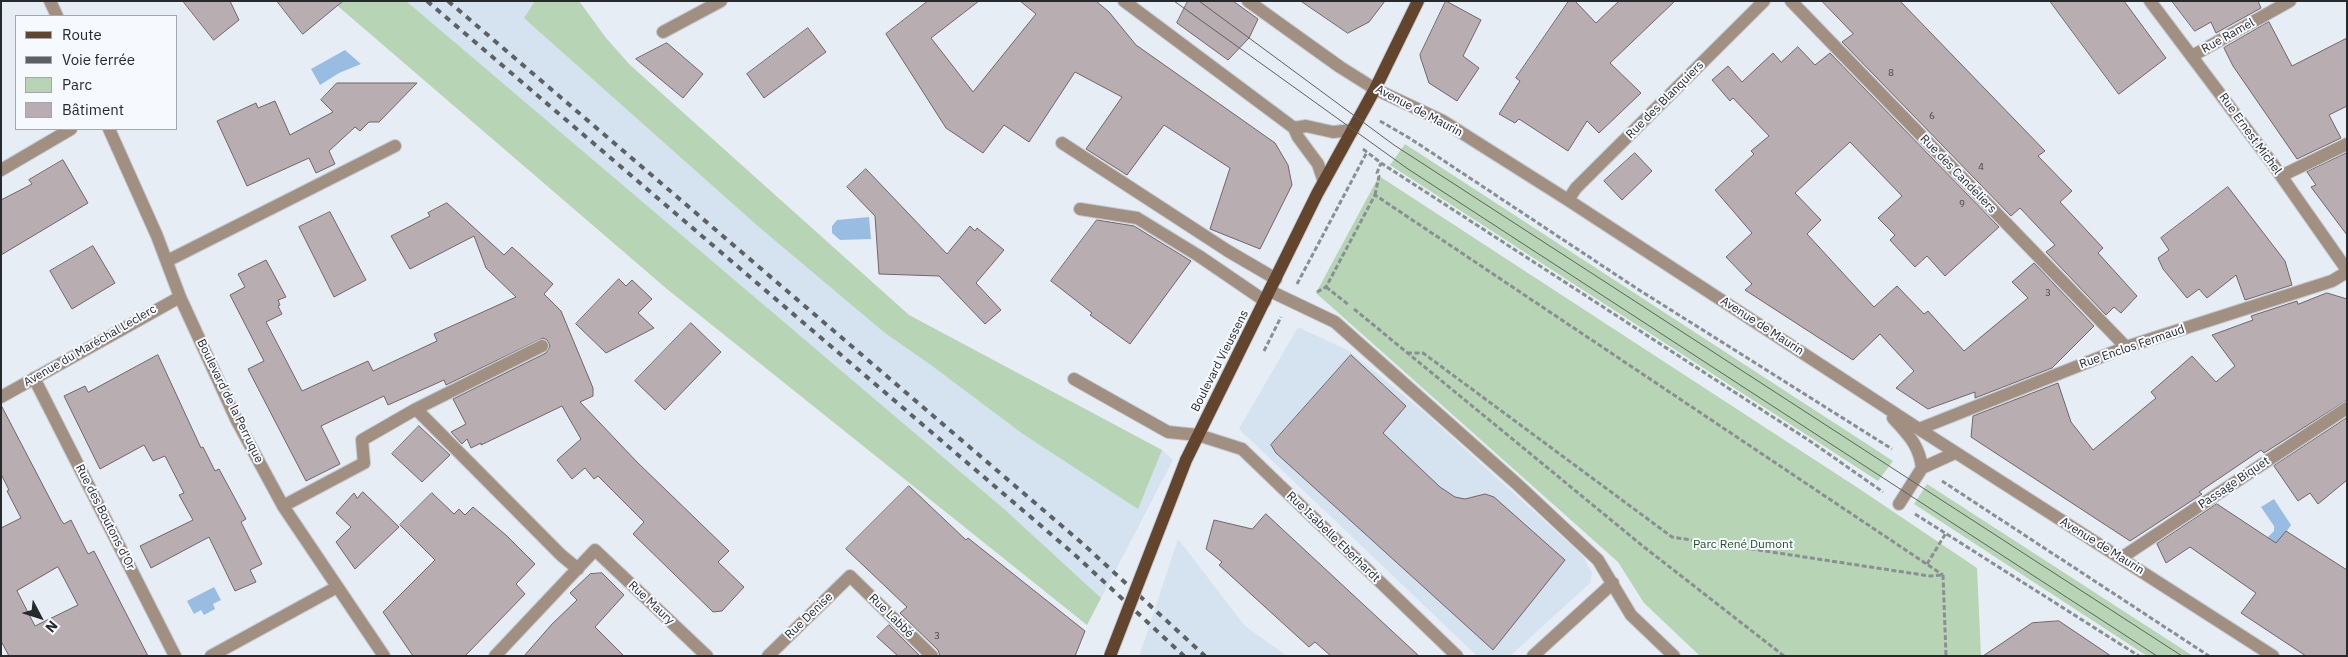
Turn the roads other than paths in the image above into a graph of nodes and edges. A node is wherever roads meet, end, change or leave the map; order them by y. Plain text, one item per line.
1 (50, 1) edge
2 (721, 1) edge
3 (1124, 1) edge
4 (1248, 1) edge
5 (1418, 1) edge
6 (1764, 1) edge
7 (1791, 1) edge
8 (2150, 1) edge
9 (2290, 1) edge
10 (57, 15) edge
11 (663, 32) dead end
12 (2192, 56) junction
13 (1375, 89) junction
14 (1294, 128) junction
15 (69, 130) edge
16 (109, 130) edge
17 (1350, 134) junction
18 (1062, 143) dead end
19 (2347, 144) edge
20 (395, 146) dead end
21 (1, 170) edge
22 (2281, 176) junction
23 (1324, 182) junction
24 (1568, 200) junction
25 (1080, 209) dead end
26 (167, 261) junction
27 (2347, 271) edge
28 (1276, 279) junction
29 (1268, 296) junction
30 (180, 297) junction
31 (542, 346) dead end
32 (2126, 347) junction
33 (34, 378) junction
34 (1074, 379) dead end
35 (1, 397) edge
36 (1884, 406) junction
37 (2347, 408) edge
38 (416, 409) junction
39 (1919, 429) junction
40 (1198, 435) junction
41 (1955, 453) junction
42 (1922, 468) junction
43 (1899, 504) road end
44 (283, 506) junction
45 (2121, 558) junction
46 (578, 569) junction
47 (850, 576) joint
48 (1613, 583) junction
49 (337, 588) junction
50 (175, 656) edge
51 (211, 656) edge
52 (384, 656) edge
53 (495, 656) edge
54 (707, 656) edge
55 (768, 656) edge
56 (932, 656) edge
57 (1110, 656) edge
58 (1457, 656) edge
59 (1533, 656) edge
60 (1674, 656) edge
61 (2273, 656) edge

1 - 10 street
2 - 11 street
3 - 14 street
4 - 13 street, Avenue de Maurin
5 - 13 main road, Boulevard Vieussens
6 - 24 street, Rue des Blanquiers
7 - 32 street, Rue des Candeliers
8 - 12 street, Rue Ernest Michel
9 - 12 street, Rue Ramel
12 - 22 street, Rue Ernest Michel
13 - 17 main road, Boulevard Vieussens
13 - 24 street, Avenue de Maurin
14 - 17 street
14 - 23 street
15 - 21 street
16 - 26 street, Boulevard de la Perruque
17 - 23 main road, Boulevard Vieussens
18 - 28 street
19 - 22 street
20 - 26 street
22 - 27 street, Rue Ernest Michel
23 - 28 main road, Boulevard Vieussens
24 - 36 street, Avenue de Maurin
25 - 29 street
26 - 30 street, Boulevard de la Perruque
27 - 32 street, Rue Enclos Fermaud
28 - 29 main road, Boulevard Vieussens
29 - 40 main road, Boulevard Vieussens
29 - 48 street
30 - 33 street, Avenue du Maréchal Leclerc
30 - 44 street, Boulevard de la Perruque
31 - 38 street
32 - 39 street, Rue Enclos Fermaud
33 - 35 street, Avenue du Maréchal Leclerc
33 - 50 street, Rue des Boutons d'Or
34 - 40 street, Rue Isabelle Eberhardt
36 - 39 street, Avenue de Maurin
36 - 42 street
37 - 45 street, Passage Biquet
38 - 44 street
38 - 46 street
39 - 41 street, Avenue de Maurin
40 - 57 main road, Boulevard Vieussens, bridge
40 - 58 street, Rue Isabelle Eberhardt
41 - 42 street
41 - 45 street, Avenue de Maurin
42 - 43 street
44 - 49 street, Boulevard de la Perruque
45 - 61 street, Avenue de Maurin
46 - 53 street
46 - 54 street, Rue Maury
47 - 55 street, Rue Denise
47 - 56 street, Rue Labbé
48 - 59 street
48 - 60 street
49 - 51 street
49 - 52 street, Boulevard de la Perruque

